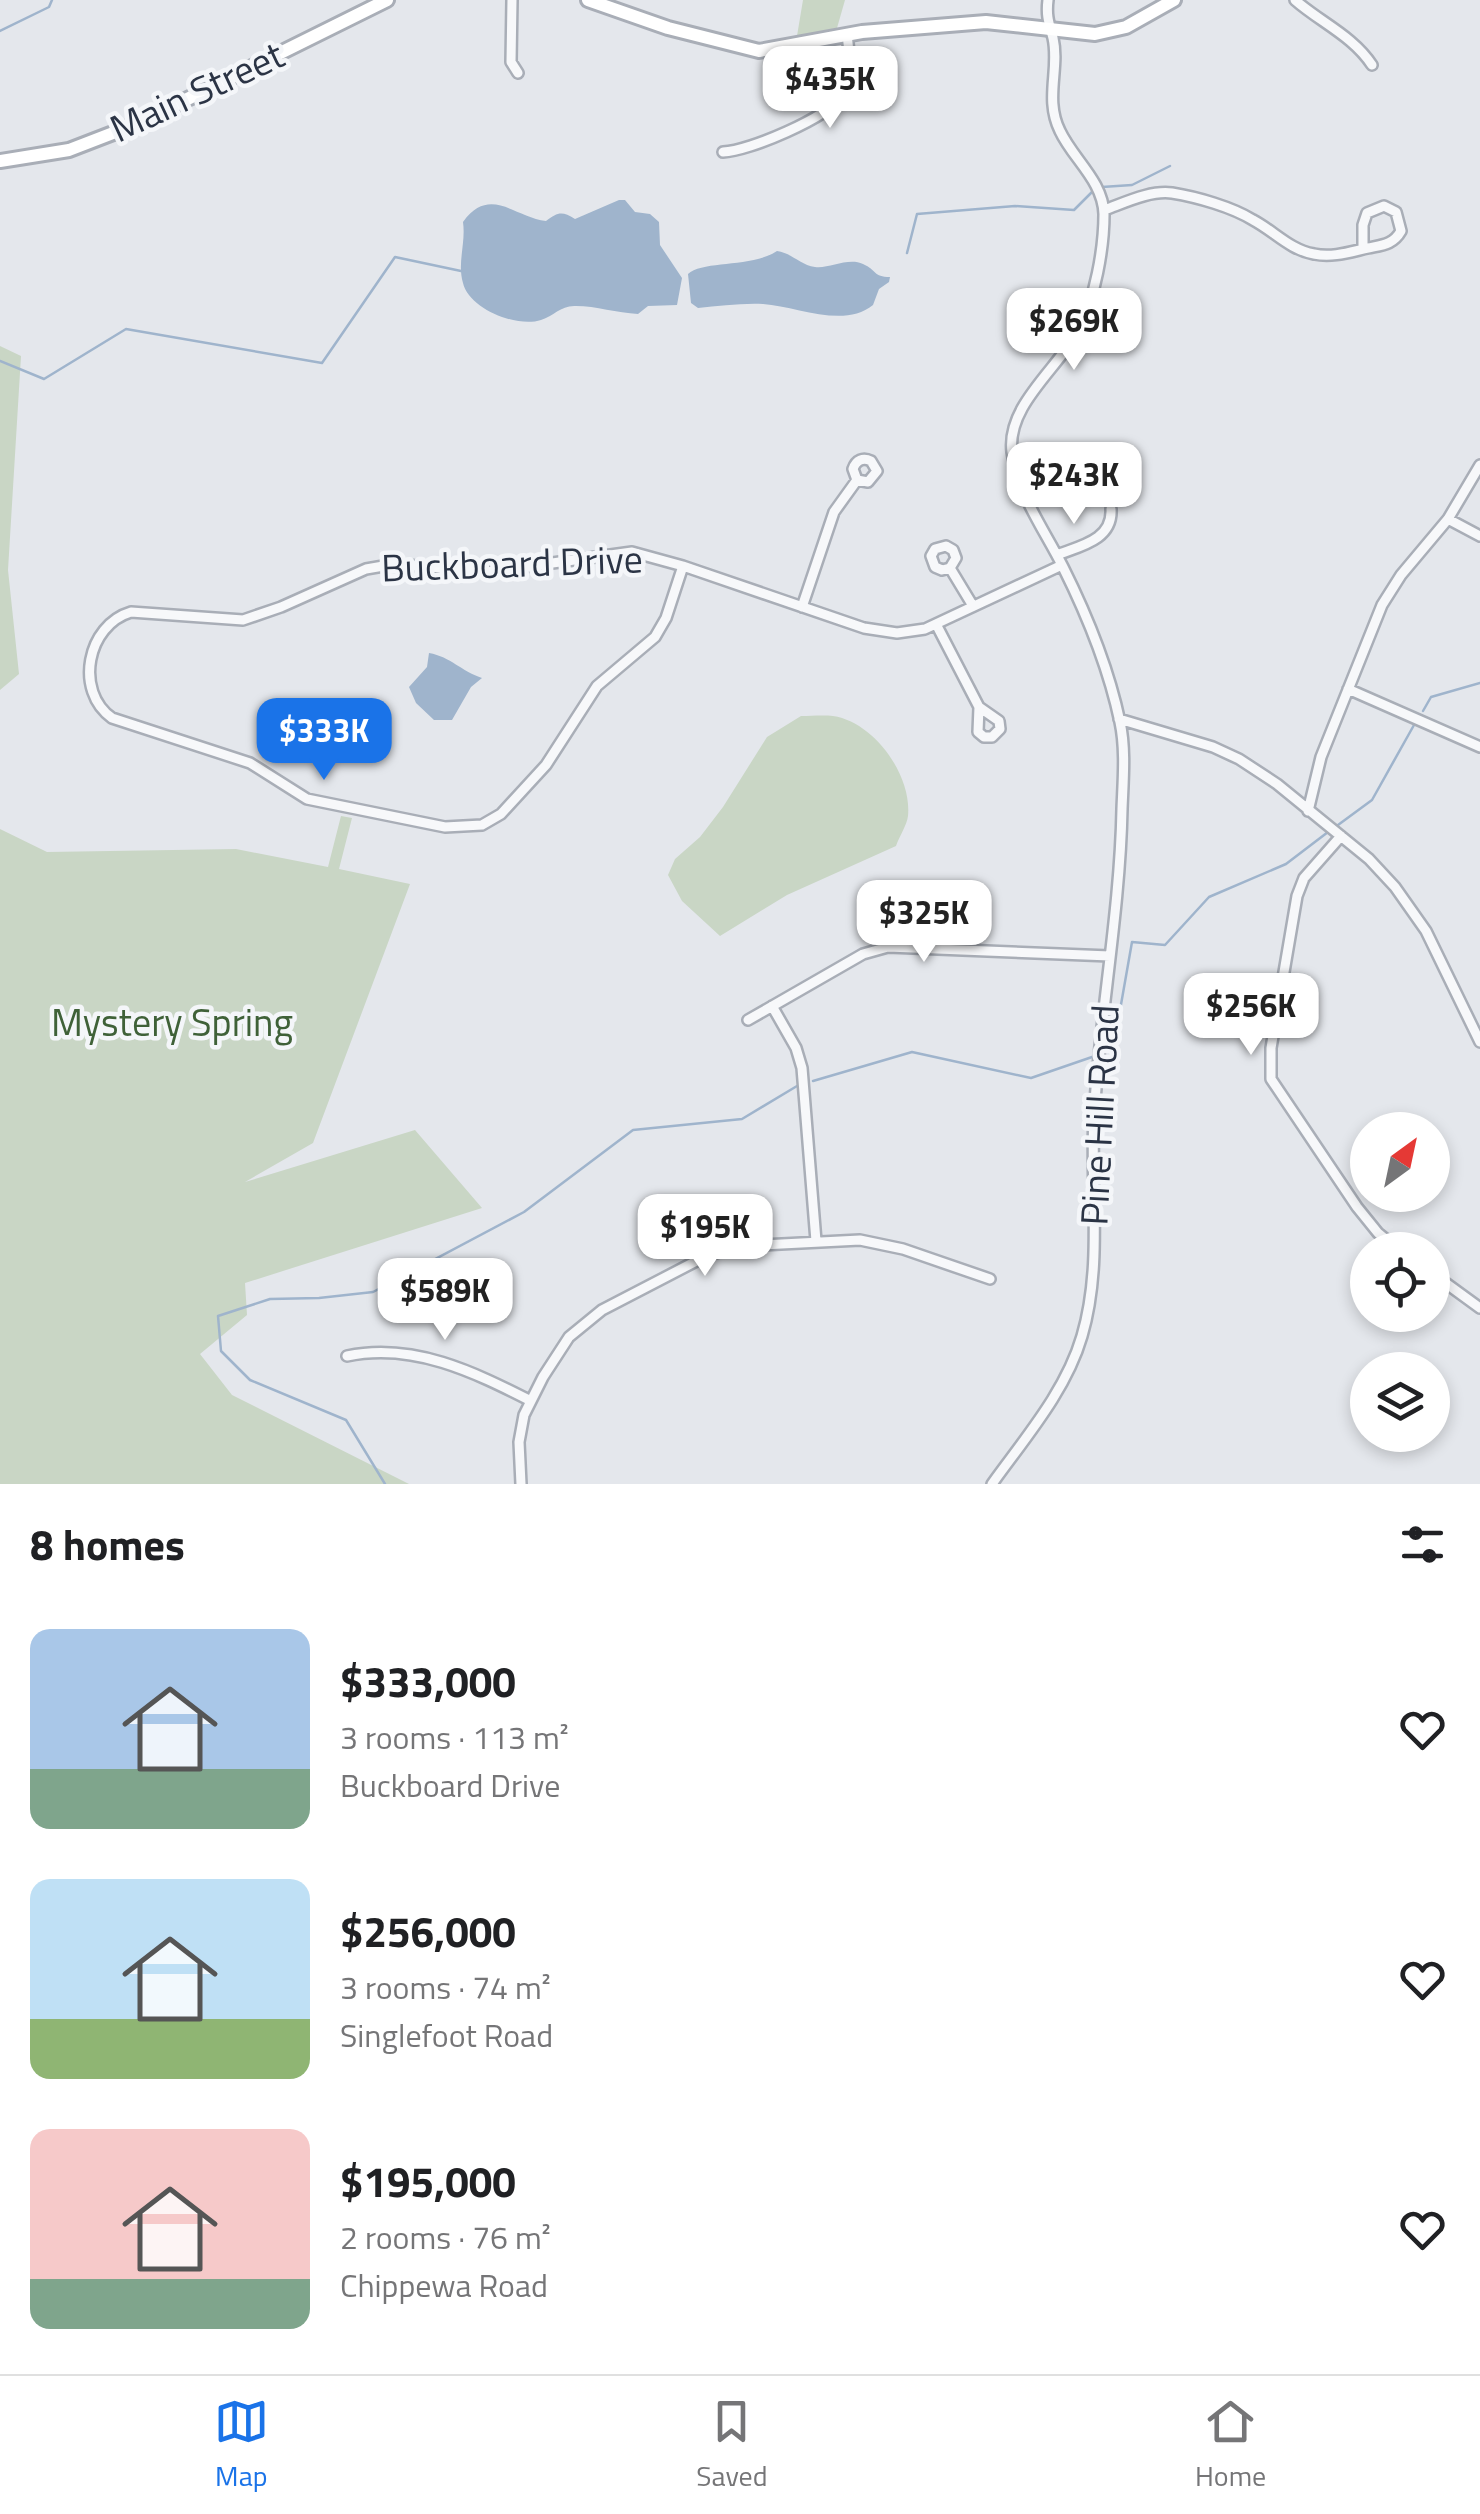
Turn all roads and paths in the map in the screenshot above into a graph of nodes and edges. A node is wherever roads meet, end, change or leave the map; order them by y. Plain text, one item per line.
1 (387, 0) edge
2 (512, 0) edge
3 (588, 0) edge
4 (1048, 0) edge
5 (1174, 0) edge
6 (1295, 0) edge
7 (1050, 31) junction
8 (847, 34) junction
9 (1372, 65) dead end
10 (518, 73) dead end
11 (723, 152) dead end
12 (0, 162) edge
13 (1104, 210) junction
14 (1363, 249) junction
15 (1480, 464) edge
16 (857, 480) dead end
17 (1111, 509) dead end
18 (1448, 519) junction
19 (1480, 536) edge
20 (1060, 560) junction
21 (682, 566) junction
22 (950, 568) dead end
23 (973, 606) junction
24 (802, 607) junction
25 (936, 624) junction
26 (1348, 689) junction
27 (979, 707) dead end
28 (1120, 719) junction
29 (1480, 746) edge
30 (1308, 811) junction
31 (1341, 836) junction
32 (1110, 956) junction
33 (772, 1006) junction
34 (748, 1020) dead end
35 (1480, 1042) edge
36 (1377, 1232) edge
37 (816, 1241) junction
38 (990, 1280) dead end
39 (1450, 1286) edge
40 (1480, 1308) edge
41 (347, 1356) dead end
42 (530, 1401) junction
43 (521, 1484) edge
44 (992, 1484) edge

1 - 12 main road, Main Street
2 - 10 street
3 - 8 main road
4 - 7 street
5 - 7 main road
6 - 9 street
7 - 8 main road
7 - 13 street
8 - 11 street
13 - 14 street
13 - 20 street, Pine Hill Road
14 - 14 street
15 - 18 street
16 - 24 street
17 - 20 street, Buckboard Drive
18 - 19 street
18 - 26 street
20 - 23 street, Buckboard Drive
20 - 28 street, Pine Hill Road
21 - 21 street, Buckboard Drive
21 - 24 street, Buckboard Drive
22 - 23 street
23 - 25 street, Buckboard Drive
24 - 25 street, Buckboard Drive
25 - 27 street
26 - 29 street
26 - 30 street
28 - 30 street
28 - 32 street, Pine Hill Road
30 - 31 street
31 - 35 street
31 - 36 street
32 - 33 street
32 - 44 street, Pine Hill Road
33 - 34 street
33 - 37 street
37 - 38 street
37 - 42 street
39 - 40 street
41 - 42 street
42 - 43 street

